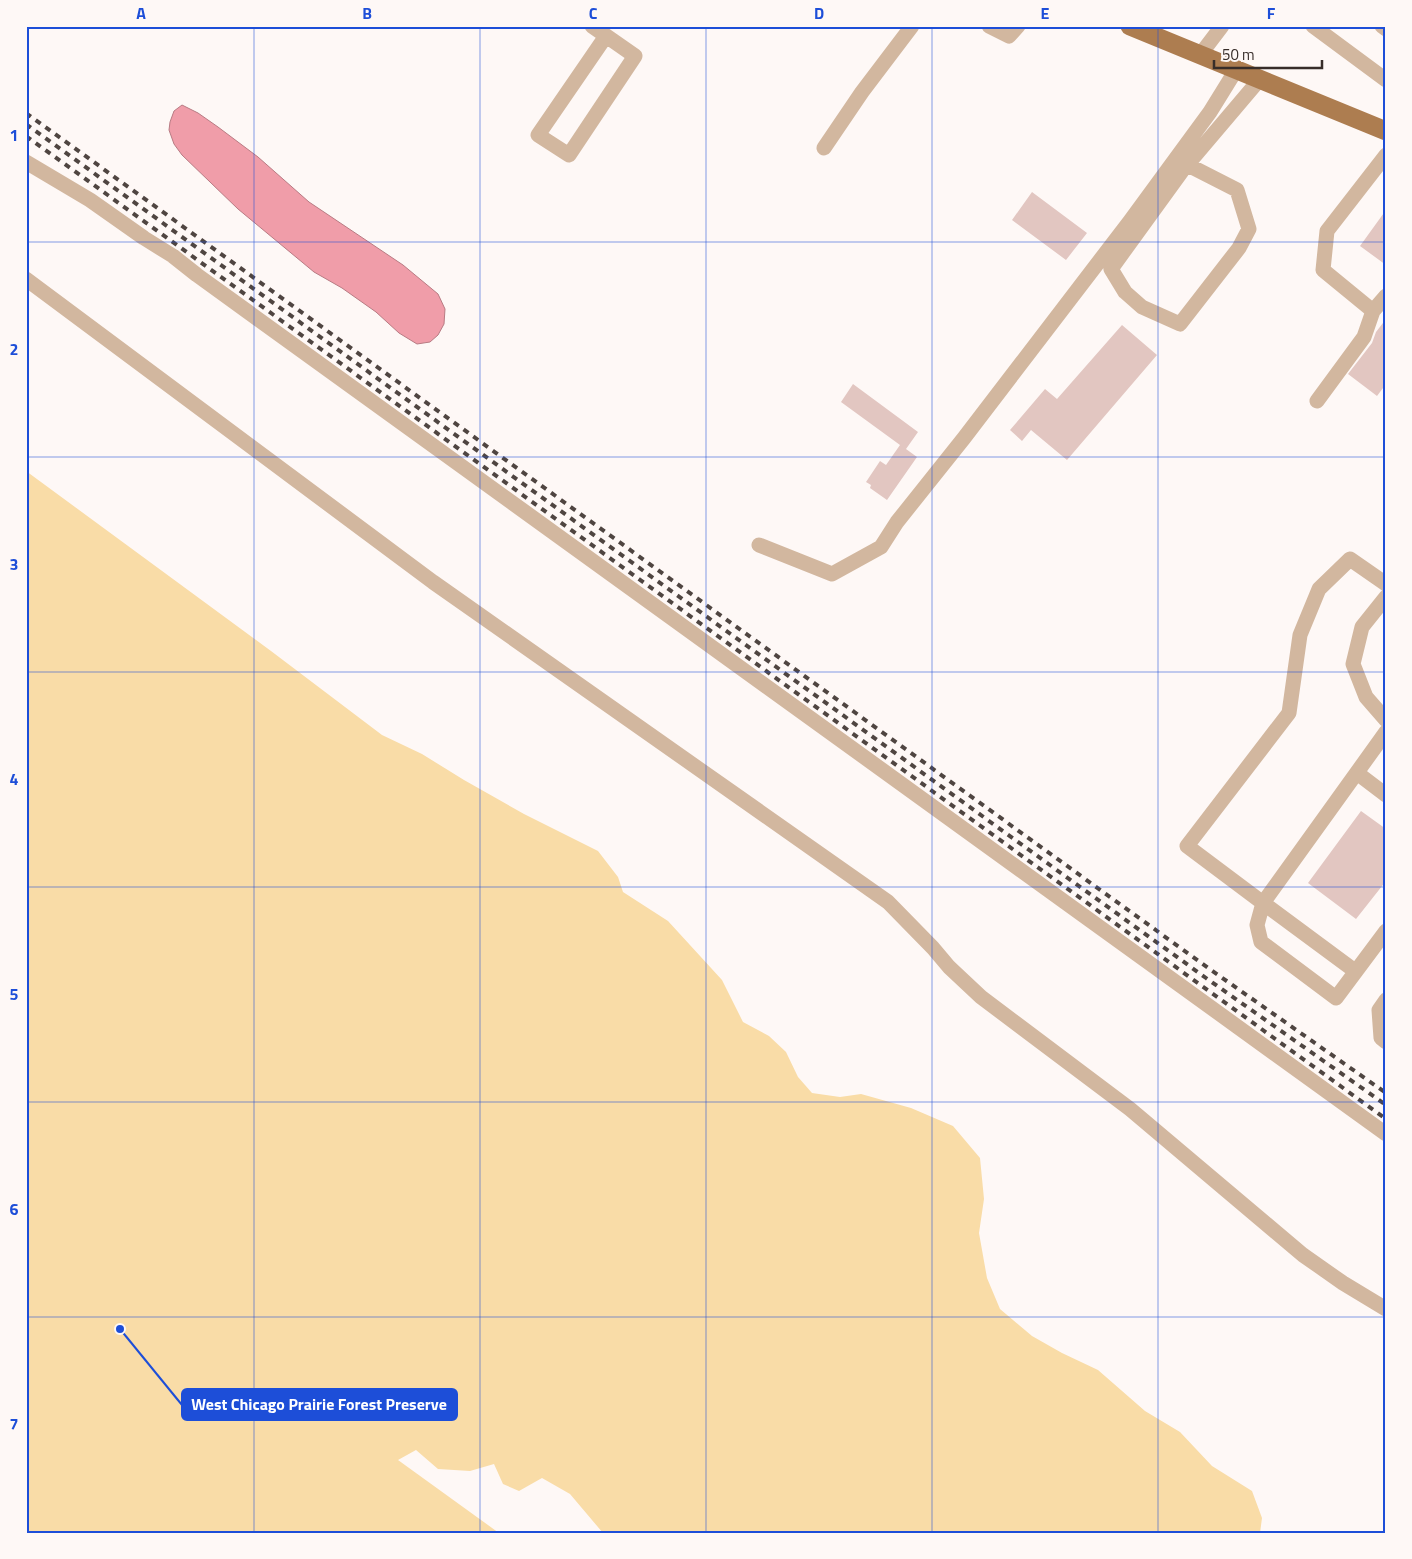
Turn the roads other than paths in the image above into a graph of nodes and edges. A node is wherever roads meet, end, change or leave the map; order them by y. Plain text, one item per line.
1 (592, 26) edge
2 (912, 26) edge
3 (989, 26) edge
4 (1018, 26) edge
5 (1130, 26) edge
6 (1222, 26) edge
7 (1313, 26) edge
8 (1382, 26) edge
9 (1386, 29) edge
10 (606, 36) junction
11 (1200, 55) junction
12 (1236, 70) junction
13 (1260, 80) junction
14 (1386, 80) edge
15 (1386, 131) edge
16 (824, 148) dead end
17 (1386, 155) edge
18 (26, 162) edge
19 (1188, 165) junction
20 (26, 279) edge
21 (1386, 296) edge
22 (1373, 311) junction
23 (1317, 401) dead end
24 (759, 545) dead end
25 (1386, 584) edge
26 (1386, 597) edge
27 (1386, 720) edge
28 (1386, 732) edge
29 (1357, 773) junction
30 (1386, 795) edge
31 (1264, 903) junction
32 (1386, 931) edge
33 (1356, 972) junction
34 (1386, 1000) edge
35 (1386, 1042) edge
36 (1386, 1134) edge
37 (1386, 1309) edge

1 - 10 street
2 - 16 street
3 - 4 street
5 - 11 main road
6 - 11 street
7 - 14 street
8 - 9 street
10 - 10 street
11 - 12 main road
12 - 13 main road
12 - 24 street
13 - 15 main road
13 - 19 street
17 - 22 street
18 - 36 street
19 - 19 street
20 - 37 street
21 - 22 street
22 - 23 street
25 - 31 street
26 - 27 street
28 - 29 street
29 - 30 street
29 - 31 street
31 - 33 street
31 - 33 street
32 - 33 street
34 - 35 street

